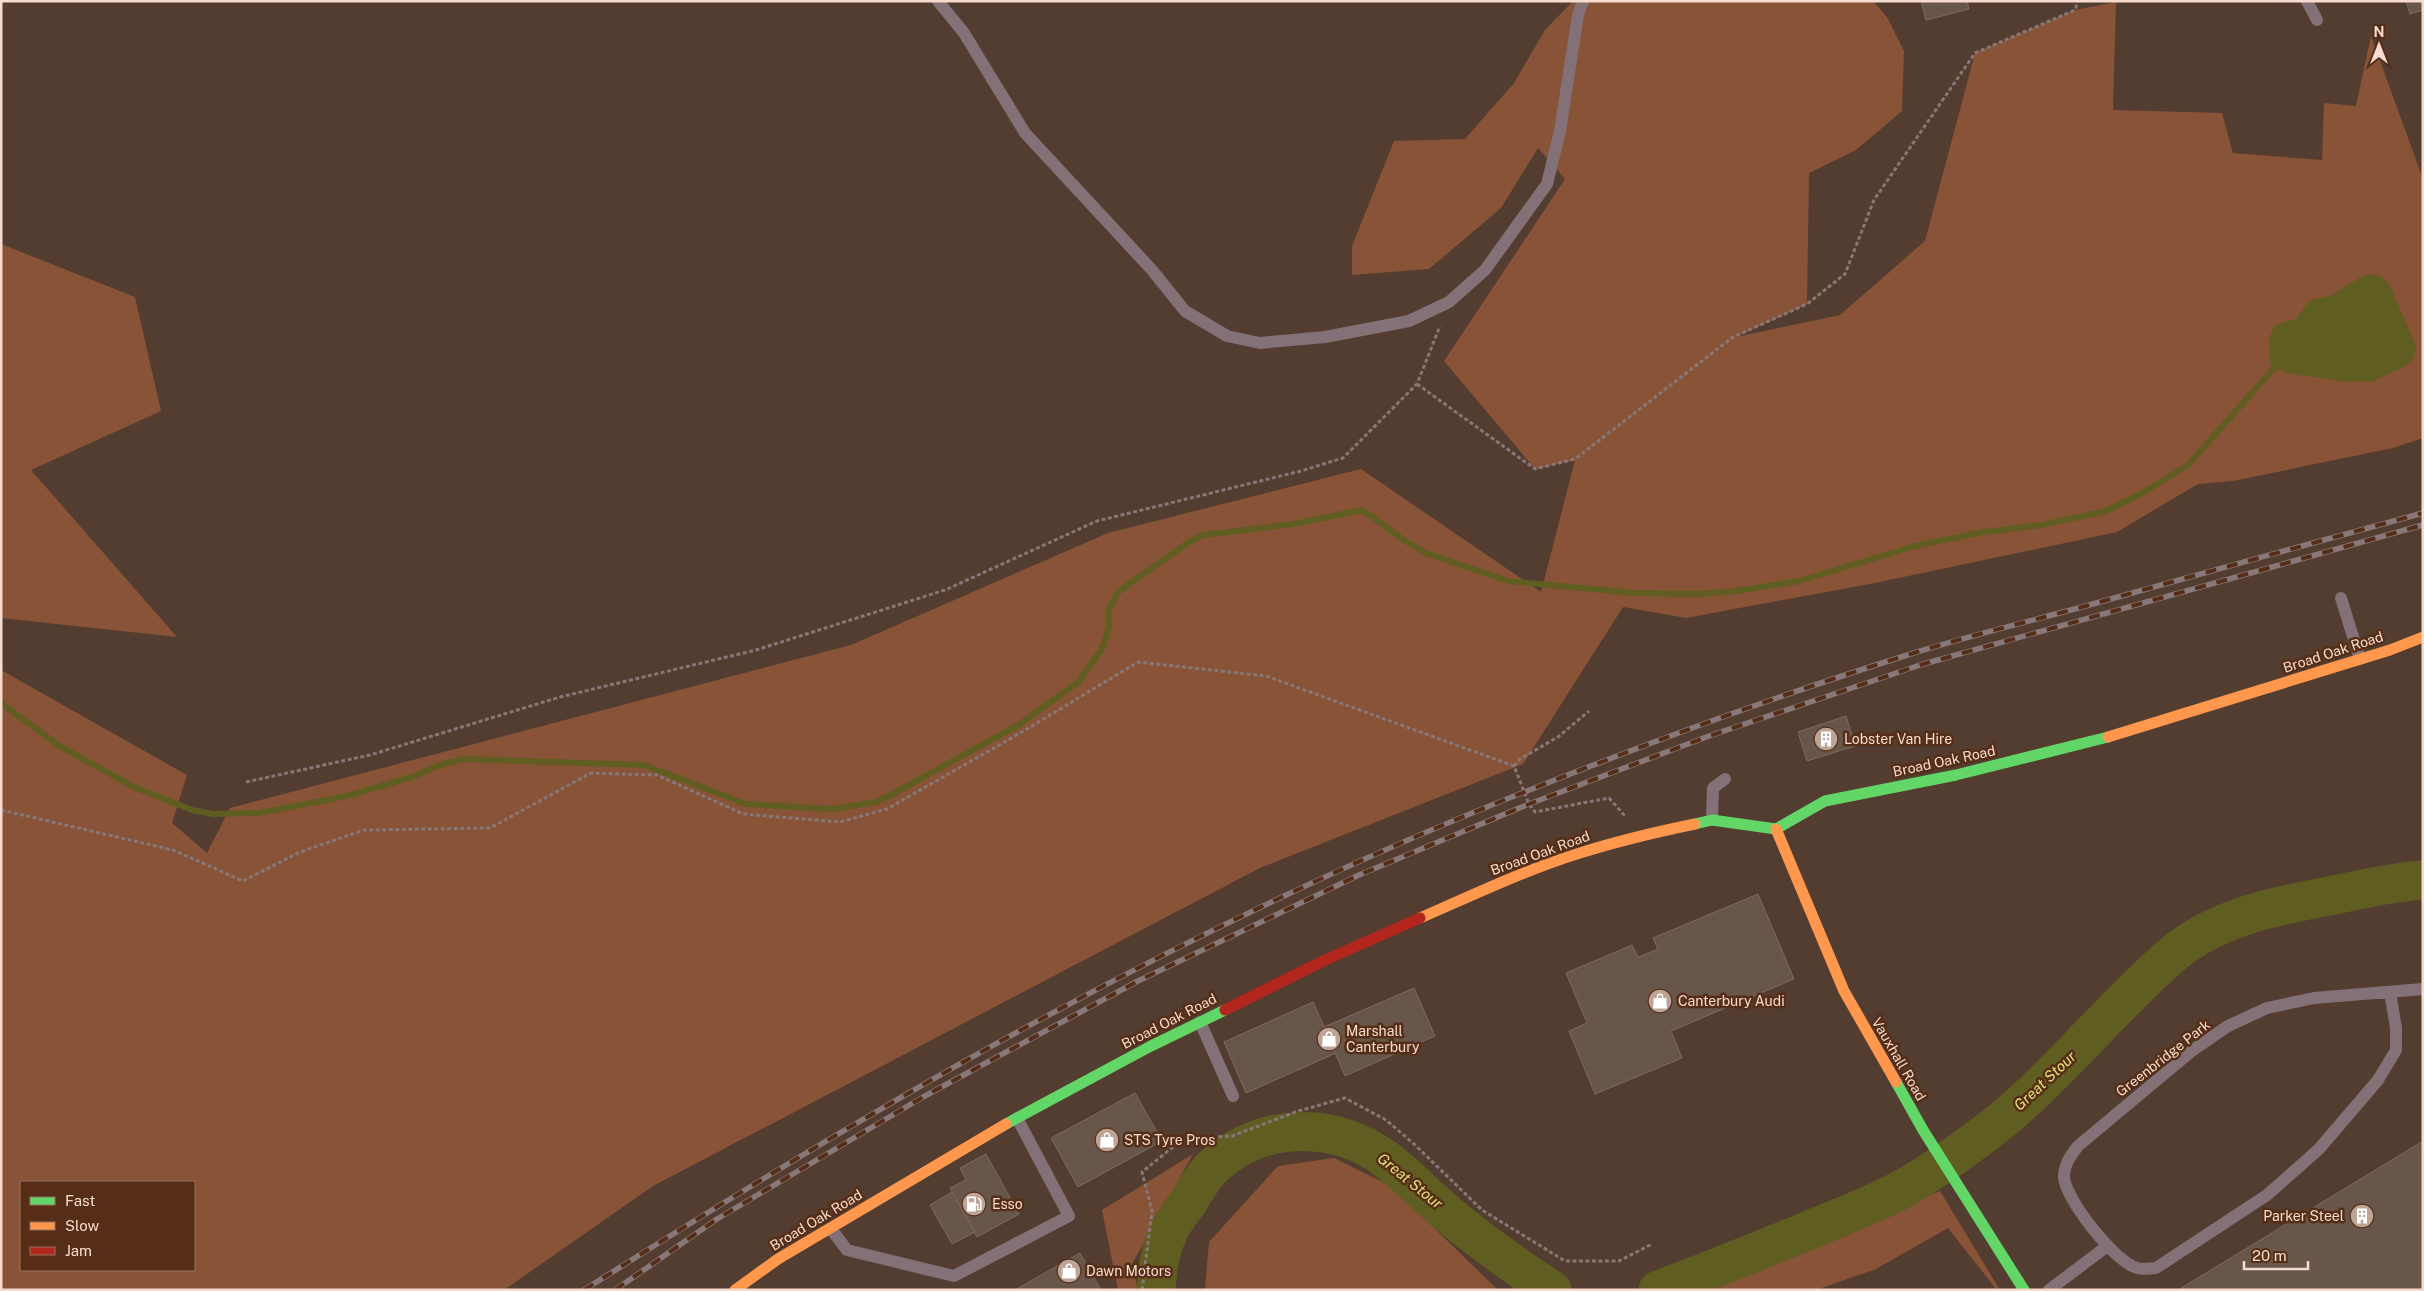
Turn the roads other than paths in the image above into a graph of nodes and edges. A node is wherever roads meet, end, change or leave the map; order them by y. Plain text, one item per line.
1 (938, 1) edge
2 (1584, 1) edge
3 (2307, 1) edge
4 (2317, 20) dead end
5 (2341, 598) dead end
6 (2423, 636) edge
7 (2360, 659) junction
8 (1725, 779) dead end
9 (1712, 820) junction
10 (1776, 829) junction
11 (2423, 989) edge
12 (2390, 992) junction
13 (1200, 1022) junction
14 (1233, 1096) dead end
15 (1017, 1118) junction
16 (831, 1229) junction
17 (2106, 1247) junction
18 (736, 1289) edge
19 (2024, 1290) edge
20 (2049, 1290) edge

1 - 2 lane
3 - 4 lane
5 - 7 lane
6 - 7 street, Broad Oak Road
7 - 10 street, Broad Oak Road
8 - 9 lane
9 - 10 street, Broad Oak Road
9 - 13 street, Broad Oak Road
10 - 19 street, Vauxhall Road
11 - 12 lane, Greenbridge Park
12 - 17 lane, Greenbridge Park
12 - 17 lane, Greenbridge Park
13 - 14 lane
13 - 15 street, Broad Oak Road
15 - 16 street, Broad Oak Road
15 - 16 lane
16 - 18 street, Broad Oak Road
17 - 20 lane

